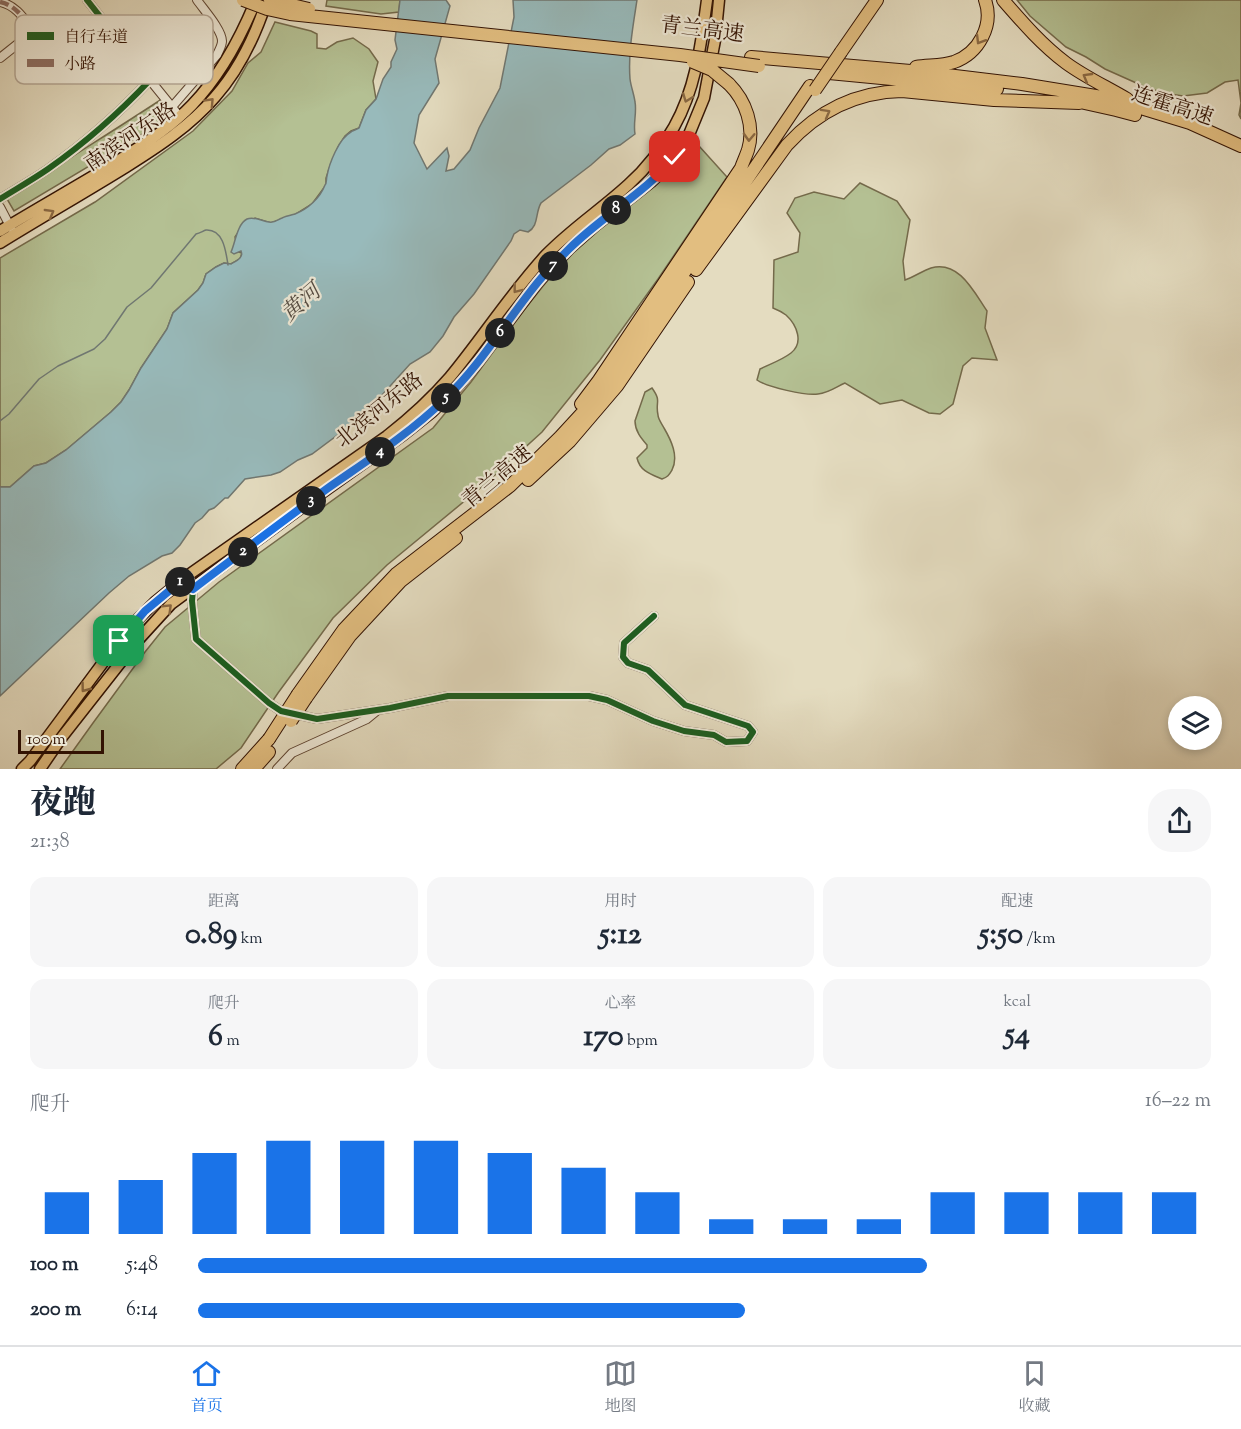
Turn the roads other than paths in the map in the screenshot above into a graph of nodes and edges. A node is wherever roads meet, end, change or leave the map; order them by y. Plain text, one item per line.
1 (87, 0) edge
2 (197, 0) edge
3 (243, 0) edge
4 (256, 0) edge
5 (268, 0) edge
6 (707, 0) edge
7 (719, 0) edge
8 (867, 0) edge
9 (877, 0) edge
10 (985, 0) edge
11 (1004, 0) edge
12 (0, 2) edge
13 (21, 15) edge
14 (99, 15) edge
15 (208, 15) edge
16 (213, 23) edge
17 (15, 47) edge
18 (838, 50) junction
19 (672, 55) junction
20 (0, 58) edge
21 (213, 60) edge
22 (755, 61) junction
23 (844, 66) junction
24 (213, 80) edge
25 (146, 84) edge
26 (153, 84) edge
27 (192, 84) edge
28 (210, 84) edge
29 (813, 88) junction
30 (1088, 103) junction
31 (171, 108) junction
32 (1158, 113) junction
33 (180, 117) junction
34 (1241, 146) edge
35 (1241, 155) edge
36 (0, 199) edge
37 (0, 207) edge
38 (8, 230) edge
39 (0, 243) edge
40 (696, 270) junction
41 (546, 450) junction
42 (187, 576) junction
43 (193, 589) junction
44 (654, 616) dead end
45 (302, 696) junction
46 (378, 710) junction
47 (273, 740) junction
48 (26, 765) edge
49 (41, 769) edge
50 (242, 769) edge
51 (254, 769) edge
52 (277, 769) edge

1 - 14 street
2 - 15 street
3 - 19 highway, 青兰高速, bridge
4 - 24 main road, 南滨河东路
5 - 22 highway, 青兰高速, bridge
38 -> 5 main road, 南滨河东路
6 -> 42 main road, 北滨河东路
7 - 43 main road, 北滨河东路
8 - 18 highway
9 - 18 highway
10 -> 23 highway
32 -> 11 highway
12 - 13 street
16 - 21 street
17 - 20 street
18 - 29 highway, bridge
19 - 22 highway, bridge
19 -> 41 highway, bridge
22 - 23 highway, 青兰高速
22 - 30 highway
23 - 32 highway
25 - 36 street
26 - 31 street
27 - 31 street
28 - 33 main road, 南滨河东路
29 - 40 highway
29 - 41 highway
30 - 35 highway, 连霍高速
40 -> 30 highway
31 - 33 street
32 - 34 highway, 连霍高速
33 - 38 main road, 南滨河东路
37 - 38 street
38 - 39 main road, 南滨河东路
40 - 45 highway, 青兰高速
41 - 45 highway, 青兰高速
42 - 43 street
42 -> 48 main road, 北滨河东路
43 - 46 street
49 -> 43 main road, 北滨河东路
44 - 46 street
45 - 47 highway, bridge
46 - 52 street
47 - 50 highway
47 - 51 highway
48 - 49 street

